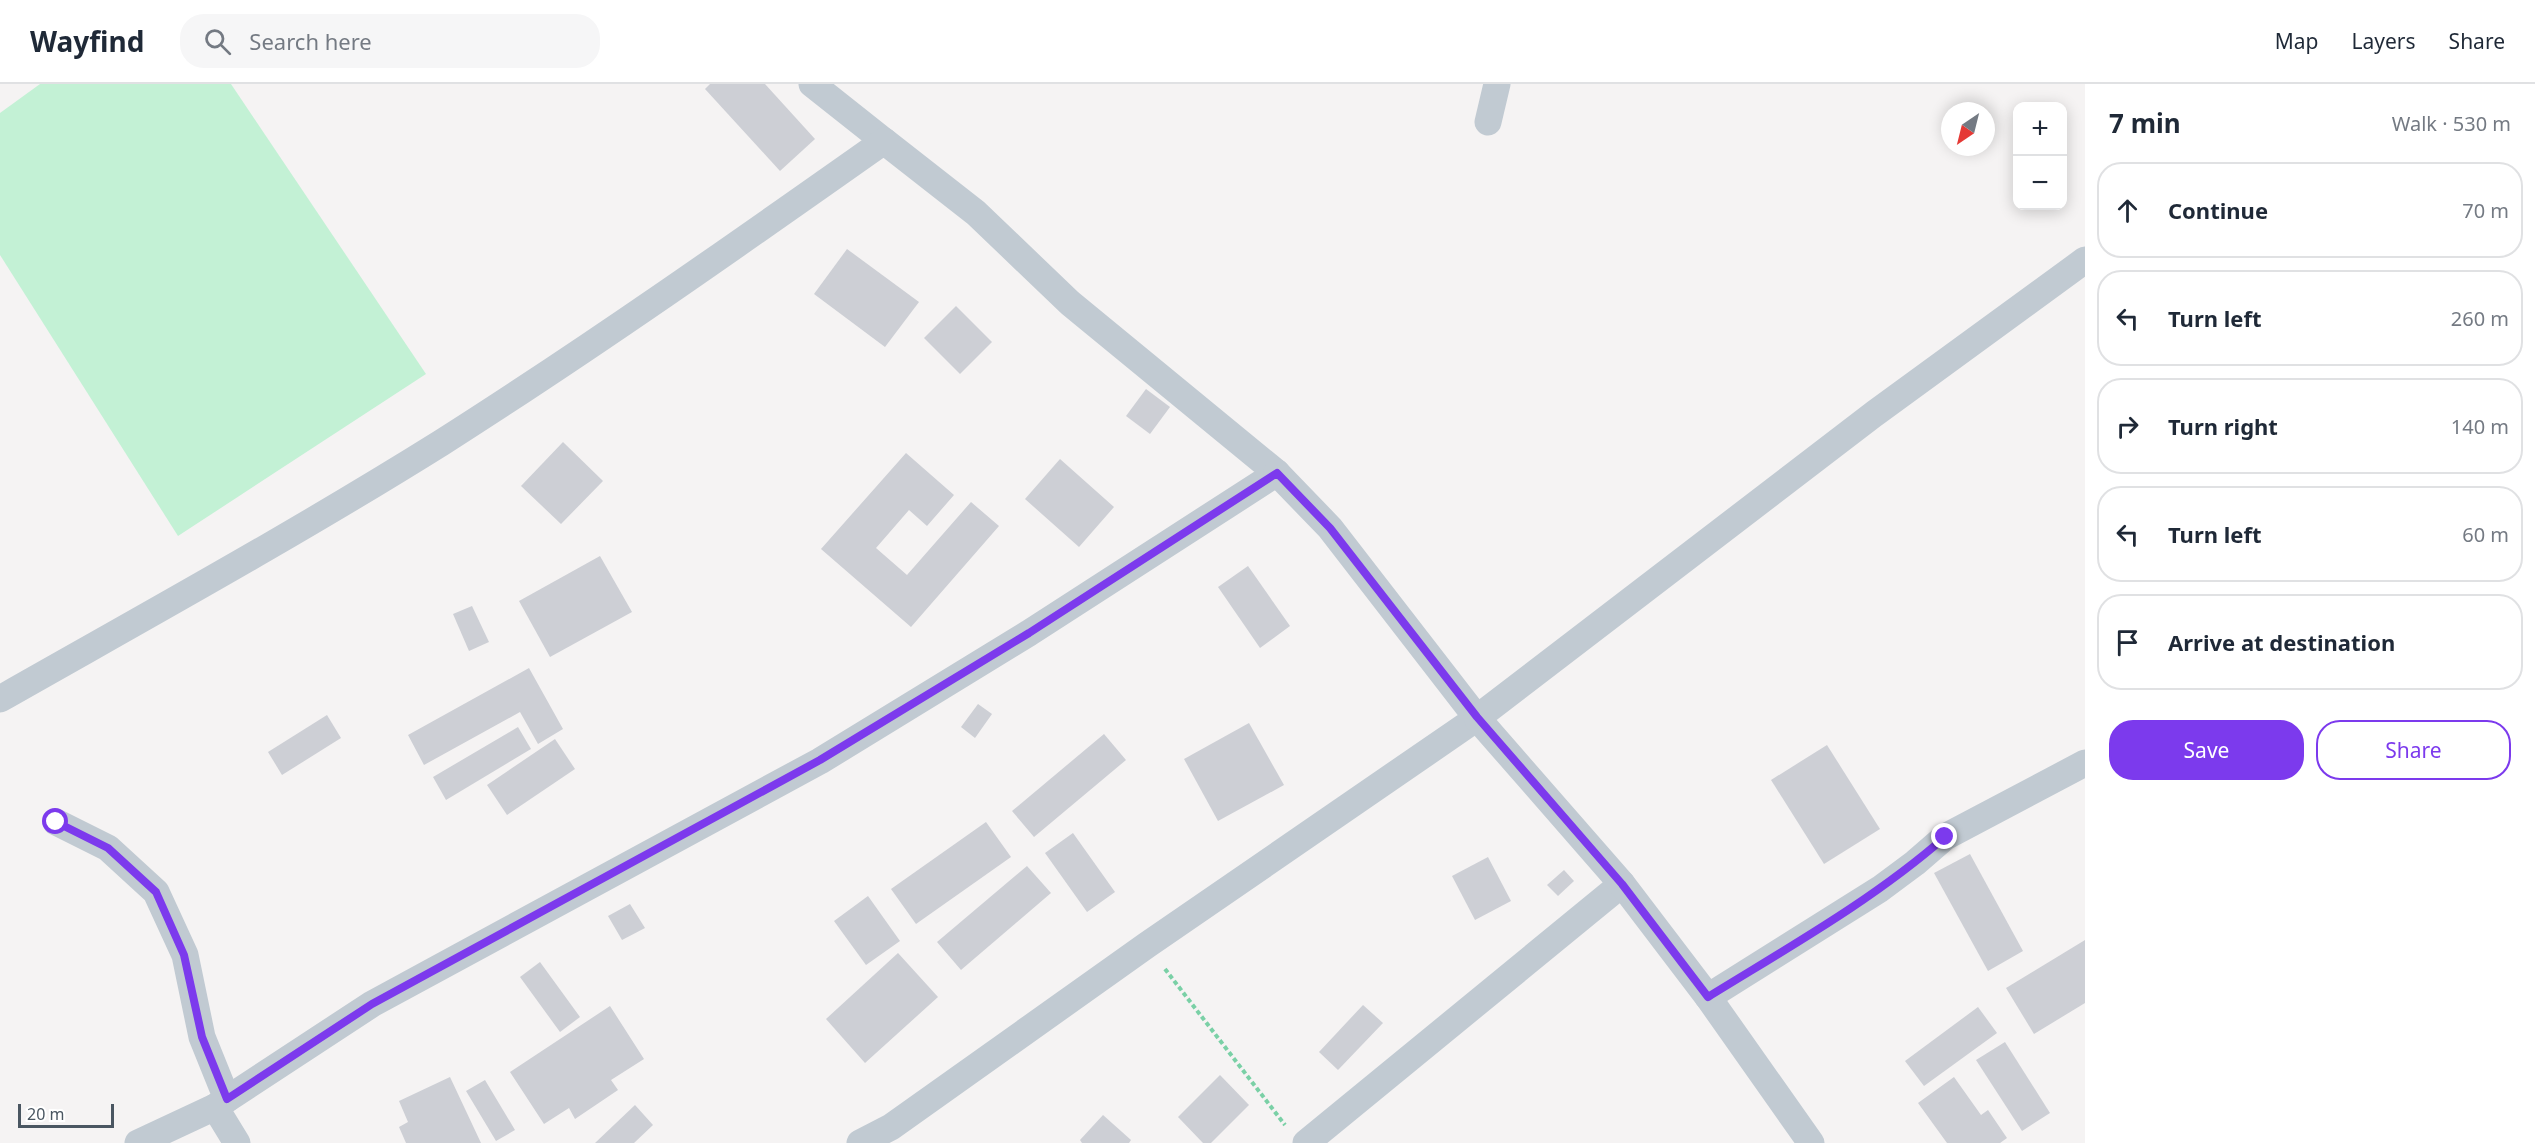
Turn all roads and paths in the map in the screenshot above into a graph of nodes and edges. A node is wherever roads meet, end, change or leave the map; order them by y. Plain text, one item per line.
1 (812, 84) edge
2 (1497, 84) edge
3 (1488, 122) dead end
4 (884, 141) junction
5 (2085, 260) edge
6 (1277, 473) junction
7 (0, 699) edge
8 (1477, 717) junction
9 (2085, 763) edge
10 (56, 822) dead end
11 (1622, 884) junction
12 (1147, 945) junction
13 (1708, 997) junction
14 (221, 1103) junction
15 (1299, 1138) edge
16 (138, 1143) edge
17 (237, 1143) edge
18 (860, 1143) edge
19 (1811, 1143) edge

1 - 4 street
2 - 3 street
4 - 6 street
4 - 7 street
5 - 8 street
6 - 8 street
6 - 14 street
8 - 11 street
8 - 12 street
9 - 13 street
10 - 14 street
11 - 13 street
11 - 15 street
12 - 15 path
12 - 18 street
13 - 19 street
14 - 16 street
14 - 17 street

